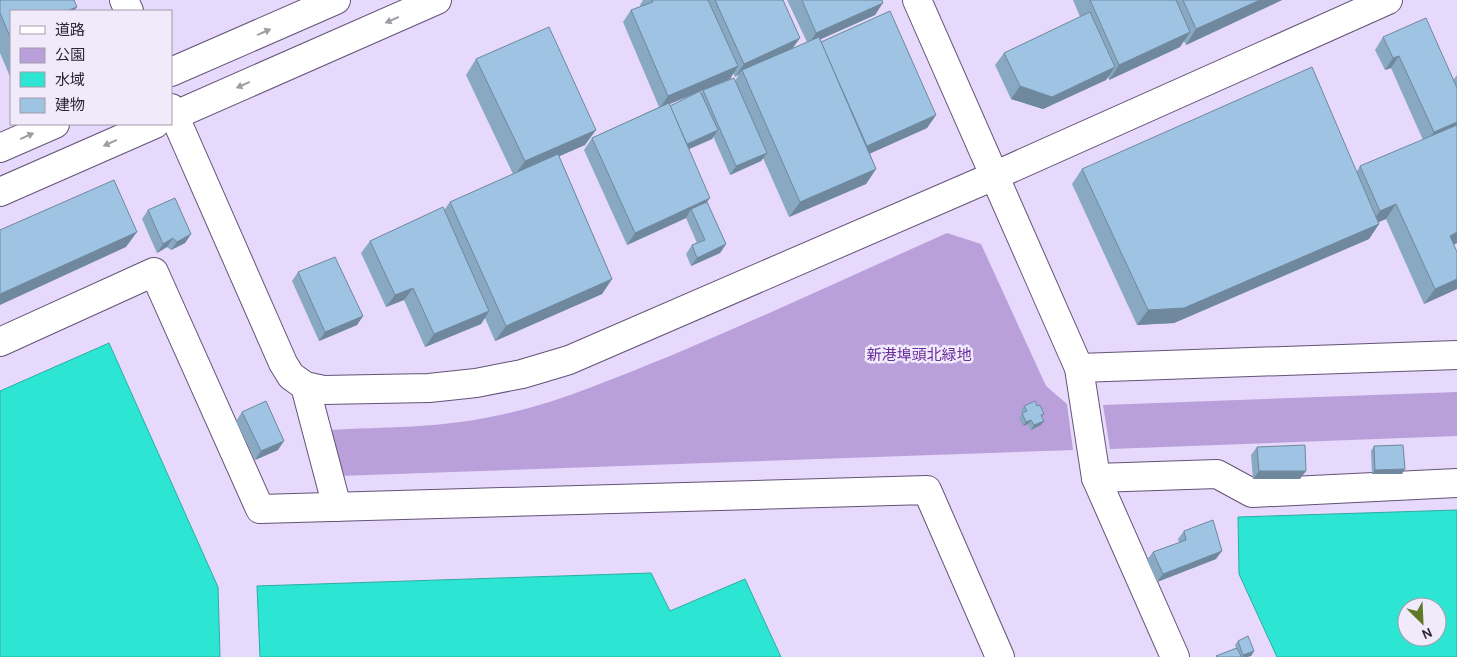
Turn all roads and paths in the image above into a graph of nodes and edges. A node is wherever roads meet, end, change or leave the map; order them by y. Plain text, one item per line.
1 (336, 0) edge
2 (437, 0) edge
3 (917, 0) edge
4 (1388, 0) edge
5 (172, 72) edge
6 (172, 114) edge
7 (53, 125) edge
8 (148, 125) edge
9 (172, 125) edge
10 (0, 148) edge
11 (994, 176) junction
12 (0, 192) edge
13 (0, 342) edge
14 (1457, 355) edge
15 (1079, 368) junction
16 (305, 386) junction
17 (1096, 478) junction
18 (1457, 483) edge
19 (337, 507) junction
20 (1000, 657) edge
21 (1175, 657) edge

5 -> 1 street
2 -> 6 street
3 - 11 street
4 - 11 street
10 -> 7 street
8 -> 12 street
9 - 16 street
11 - 15 street
11 - 16 street
13 - 19 street
14 - 15 street
15 - 17 street
16 - 19 street
17 - 18 street
17 - 21 street
19 - 20 street

